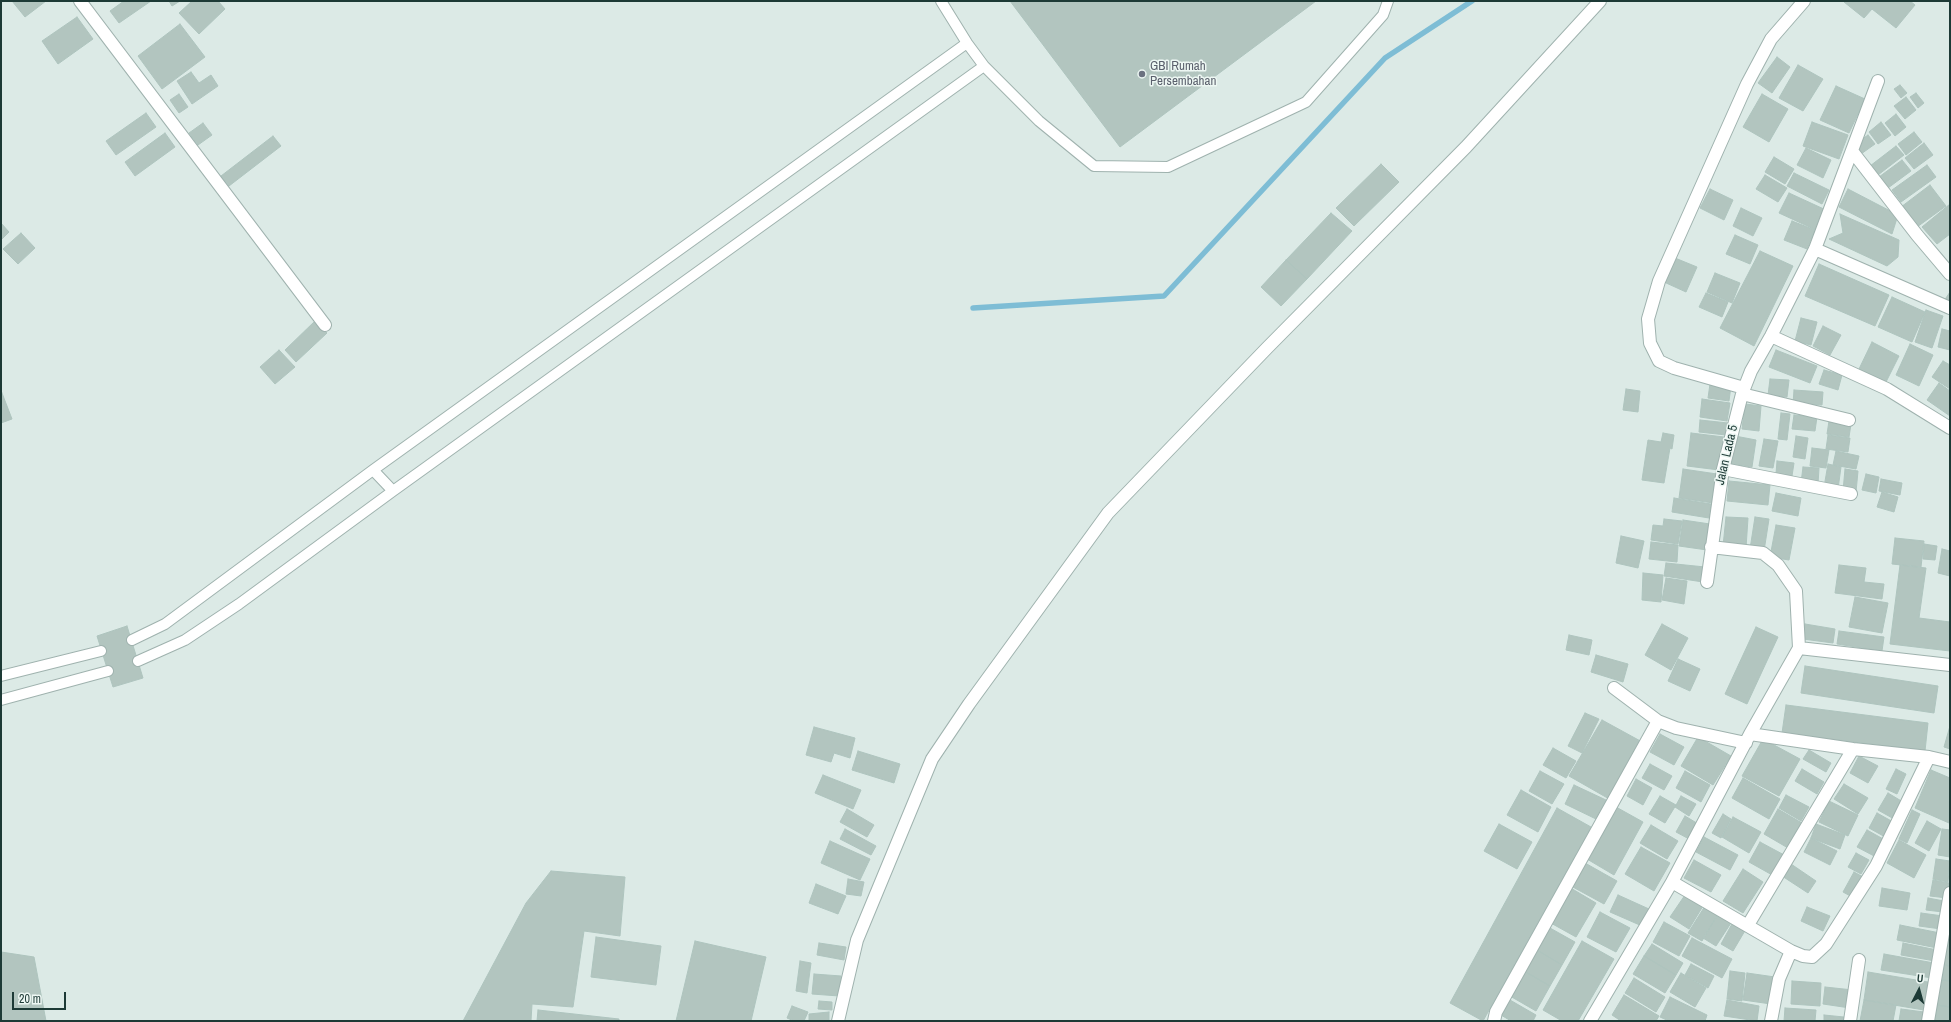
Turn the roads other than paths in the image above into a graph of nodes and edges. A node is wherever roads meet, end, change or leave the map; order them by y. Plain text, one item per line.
1 (80, 1) edge
2 (941, 1) edge
3 (1388, 1) edge
4 (1600, 1) edge
5 (1804, 1) edge
6 (967, 42) junction
7 (984, 66) junction
8 (1878, 81) dead end
9 (1852, 151) junction
10 (1814, 249) junction
11 (1950, 274) edge
12 (1950, 308) edge
13 (325, 325) dead end
14 (1771, 336) junction
15 (1743, 391) junction
16 (1849, 420) dead end
17 (1950, 428) edge
18 (1723, 469) junction
19 (373, 470) junction
20 (393, 491) junction
21 (1851, 494) dead end
22 (1711, 548) junction
23 (1707, 582) dead end
24 (132, 640) dead end
25 (1799, 648) junction
26 (101, 651) dead end
27 (138, 662) dead end
28 (1950, 665) edge
29 (108, 671) dead end
30 (1, 676) edge
31 (1614, 688) dead end
32 (1, 700) edge
33 (1658, 722) junction
34 (1748, 738) junction
35 (1853, 749) junction
36 (1929, 757) junction
37 (1950, 762) edge
38 (1672, 882) junction
39 (1950, 893) edge
40 (1748, 925) junction
41 (1791, 951) junction
42 (1859, 960) dead end
43 (838, 1021) edge
44 (1494, 1021) edge
45 (1590, 1021) edge
46 (1771, 1021) edge
47 (1850, 1021) edge
48 (1928, 1021) edge

1 - 13 street
2 - 6 lane
3 - 7 lane
4 - 43 street
5 - 15 street
6 - 7 lane
6 - 19 lane
7 - 20 lane
8 - 9 street, Jalan Lada 5
9 - 10 street, Jalan Lada 5
9 - 11 street
10 - 12 street
10 - 14 street, Jalan Lada 5
14 - 15 street, Jalan Lada 5
14 - 17 street
15 - 16 street
15 - 18 street, Jalan Lada 5
18 - 21 street
18 - 22 street, Jalan Lada 5
19 - 20 lane
19 - 24 lane
20 - 27 lane
22 - 23 street, Jalan Lada 5
22 - 25 street
25 - 28 street
25 - 34 street
26 - 30 lane
29 - 32 lane
31 - 33 street
33 - 34 street
33 - 44 street
34 - 35 street
34 - 38 street
35 - 36 street
35 - 40 street
36 - 37 street
36 - 41 street
38 - 40 street
38 - 45 street
39 - 48 street
40 - 41 street
41 - 46 street
42 - 47 street

